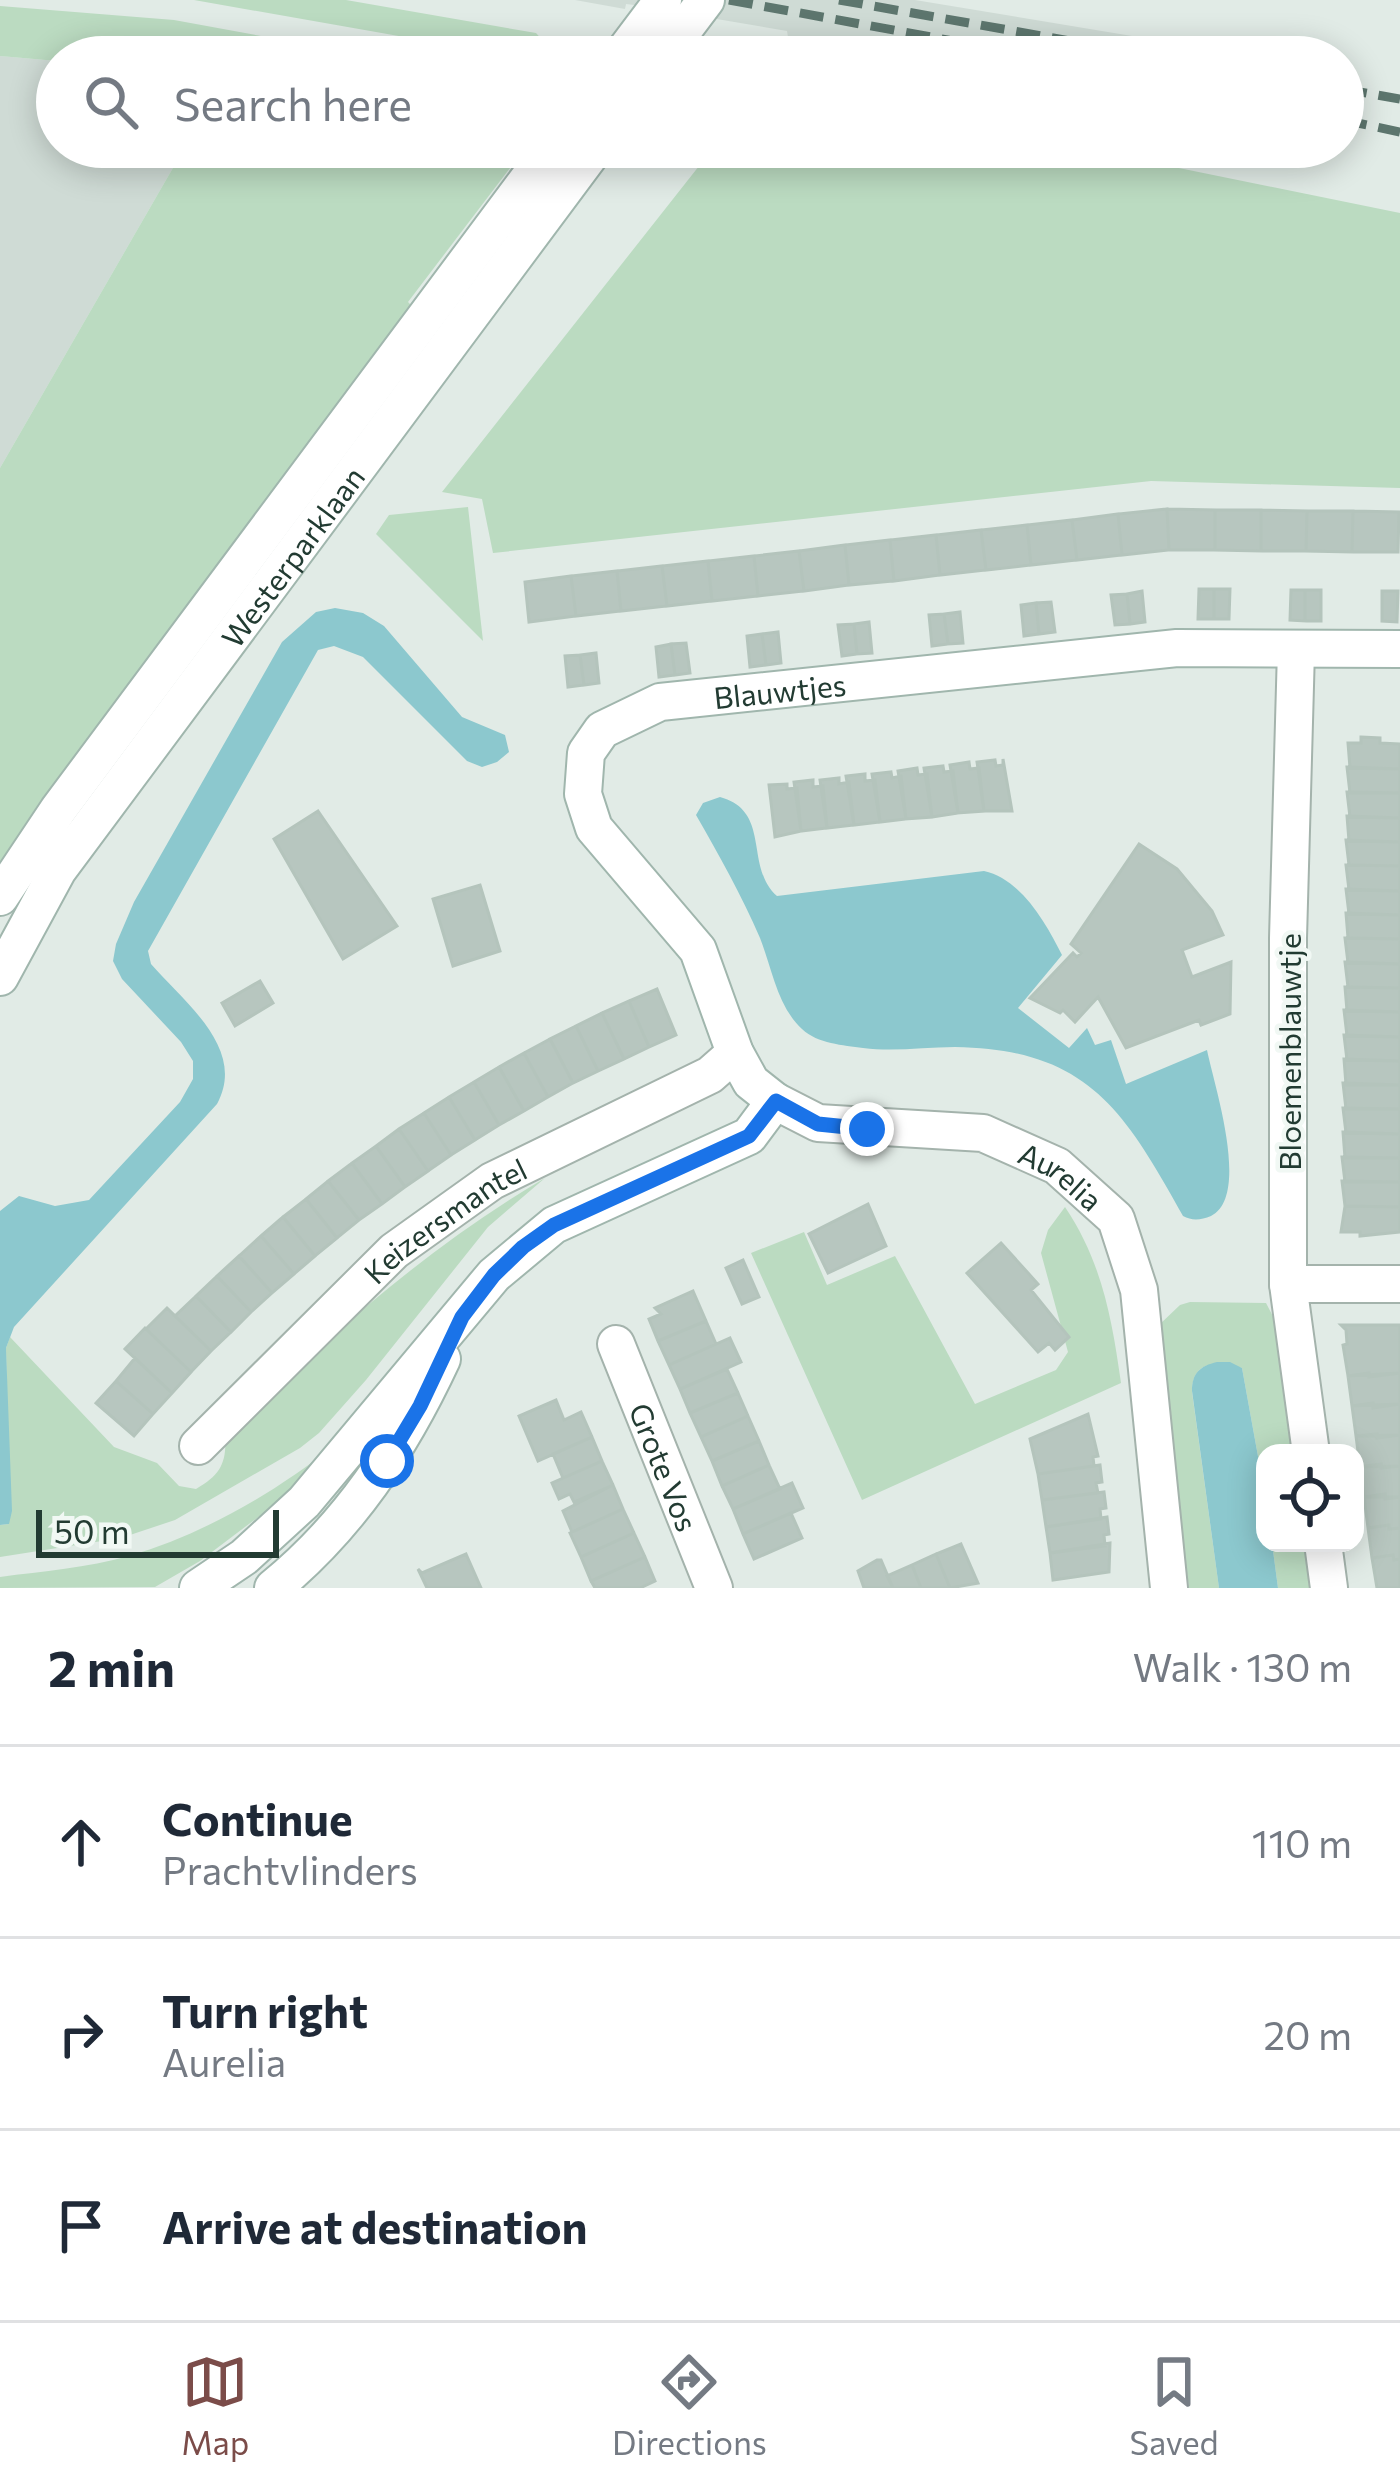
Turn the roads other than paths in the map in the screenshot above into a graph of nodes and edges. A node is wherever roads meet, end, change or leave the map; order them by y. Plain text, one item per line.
1 (663, 0) edge
2 (706, 0) edge
3 (636, 36) edge
4 (679, 36) edge
5 (536, 168) edge
6 (580, 168) edge
7 (1400, 649) edge
8 (1296, 650) junction
9 (0, 896) edge
10 (0, 977) edge
11 (735, 1053) junction
12 (776, 1101) junction
13 (1288, 1284) junction
14 (1400, 1284) edge
15 (462, 1317) junction
16 (616, 1344) dead end
17 (1310, 1444) edge
18 (199, 1446) dead end
19 (1324, 1552) edge
20 (198, 1588) edge
21 (273, 1588) edge
22 (714, 1588) edge
23 (1169, 1588) edge
24 (1329, 1588) edge

1 - 3 street
2 - 4 street
5 - 9 street, Westerparklaan
6 - 10 street, Westerparklaan
7 - 8 street, Blauwtjes
8 - 11 street, Blauwtjes
8 - 13 street, Bloemenblauwtje
11 - 12 street, Blauwtjes
11 - 18 street, Keizersmantel
12 - 15 street
12 - 23 street, Aurelia
13 - 14 street
13 - 17 street, Bloemenblauwtje
15 - 20 street
15 - 21 street
16 - 22 street, Grote Vos
19 - 24 street

